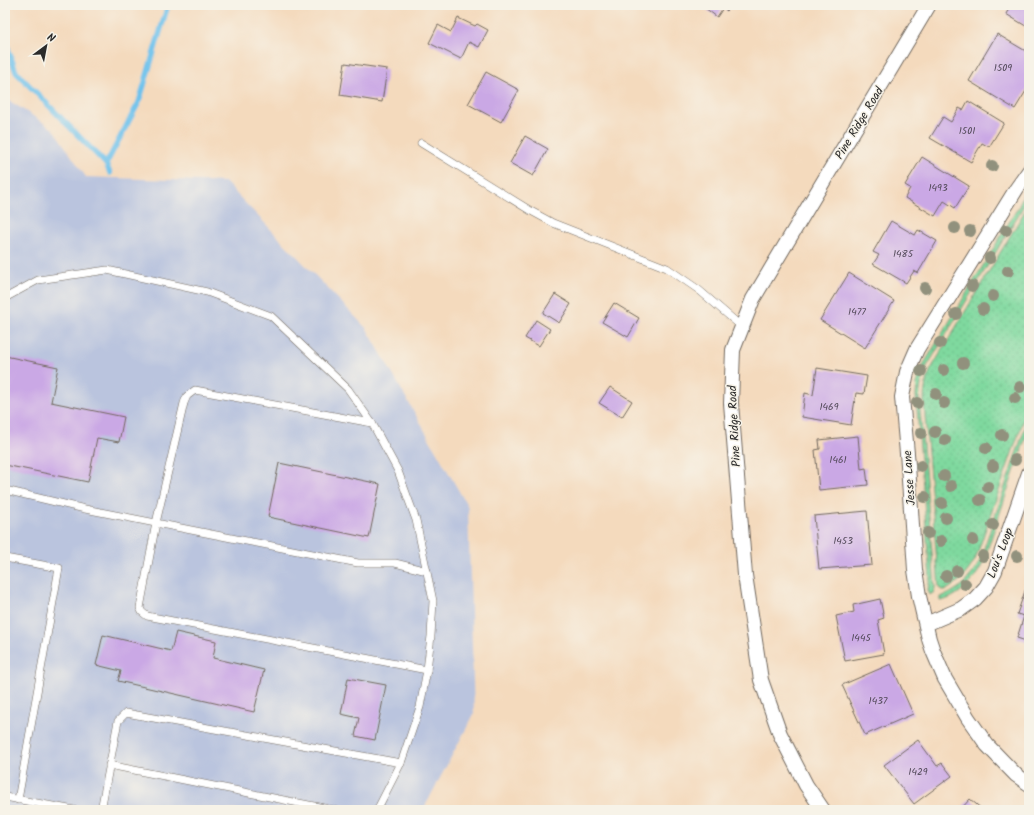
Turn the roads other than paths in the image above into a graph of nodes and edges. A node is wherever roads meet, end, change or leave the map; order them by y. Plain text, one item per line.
1 (929, 5) edge
2 (421, 143) dead end
3 (1029, 171) edge
4 (5, 298) edge
5 (742, 327) junction
6 (372, 423) junction
7 (1029, 473) edge
8 (5, 490) edge
9 (156, 523) junction
10 (5, 558) edge
11 (427, 571) junction
12 (926, 624) junction
13 (427, 670) junction
14 (401, 763) junction
15 (109, 766) junction
16 (1029, 784) edge
17 (5, 797) edge
18 (18, 800) junction
19 (74, 810) edge
20 (101, 810) edge
21 (334, 810) edge
22 (377, 810) edge
23 (823, 810) edge

1 - 5 street, Pine Ridge Road
2 - 5 lane
3 - 12 street, Jesse Lane
4 - 6 lane
5 - 23 street, Pine Ridge Road
6 - 9 lane
6 - 11 lane
7 - 12 street, Lou's Loop
8 - 9 lane
9 - 11 lane
9 - 13 lane
10 - 18 lane
11 - 13 lane
12 - 16 street, Jesse Lane
13 - 14 lane
14 - 15 lane
14 - 22 lane
15 - 20 lane
15 - 21 lane
17 - 18 lane
18 - 19 lane

